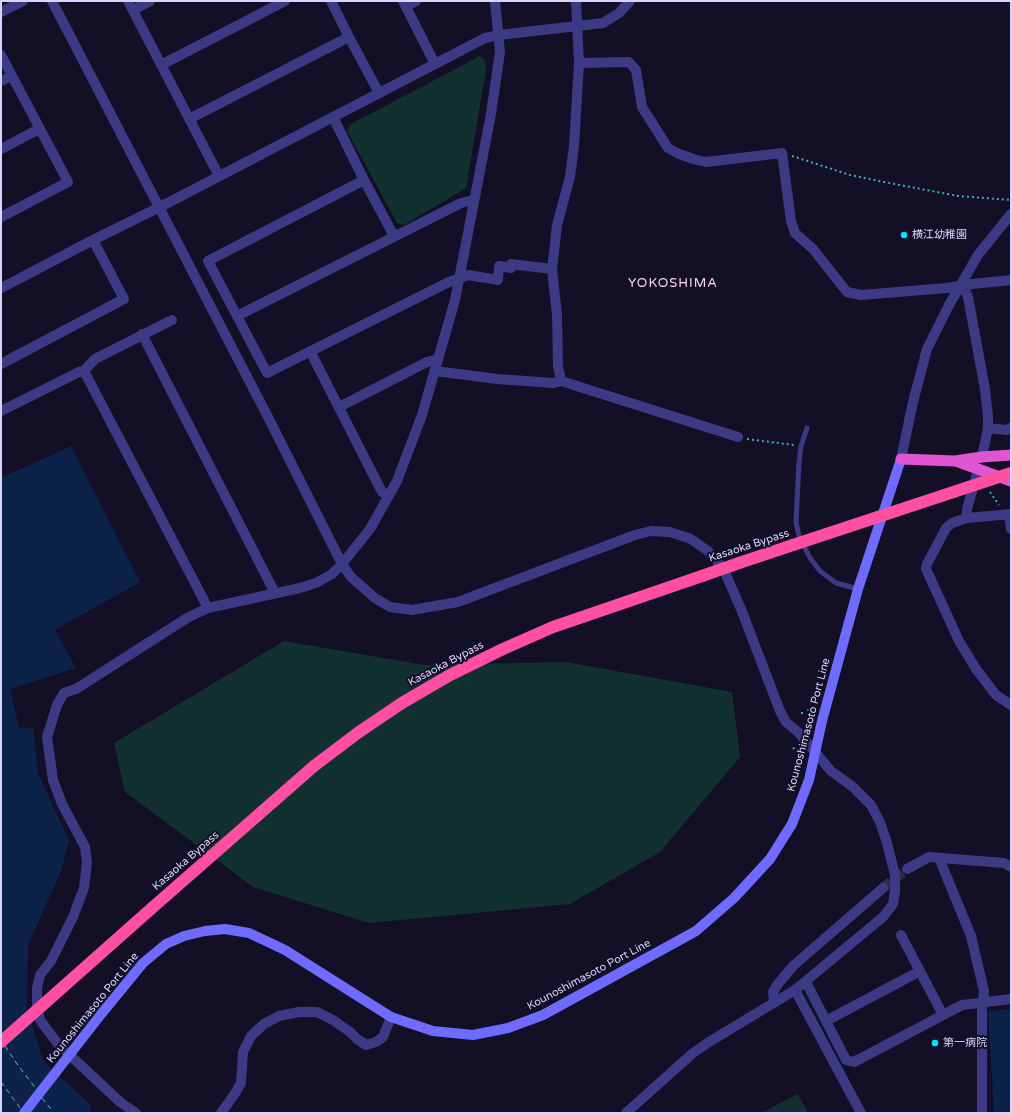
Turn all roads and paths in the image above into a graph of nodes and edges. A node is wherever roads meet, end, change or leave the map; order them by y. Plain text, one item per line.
1 (23, 1) edge
2 (52, 1) edge
3 (150, 1) edge
4 (285, 1) edge
5 (331, 1) edge
6 (416, 1) edge
7 (495, 1) edge
8 (576, 1) edge
9 (630, 1) edge
10 (405, 4) edge
11 (131, 5) edge
12 (1, 12) edge
13 (576, 27) junction
14 (499, 35) junction
15 (349, 37) junction
16 (1, 55) edge
17 (579, 63) junction
18 (435, 64) junction
19 (161, 65) junction
20 (12, 76) junction
21 (1, 81) edge
22 (379, 93) junction
23 (333, 117) junction
24 (189, 119) junction
25 (39, 129) junction
26 (1, 149) edge
27 (782, 153) junction
28 (219, 176) junction
29 (364, 180) junction
30 (474, 200) junction
31 (1011, 200) edge
32 (160, 207) junction
33 (1011, 214) edge
34 (1, 216) edge
35 (394, 236) junction
36 (94, 240) junction
37 (552, 269) junction
38 (460, 278) junction
39 (1011, 280) edge
40 (960, 286) junction
41 (1, 288) edge
42 (237, 316) junction
43 (172, 320) dead end
44 (142, 334) junction
45 (310, 351) junction
46 (438, 359) junction
47 (1, 364) edge
48 (435, 371) junction
49 (84, 372) junction
50 (561, 381) junction
51 (339, 407) junction
52 (1, 411) edge
53 (807, 428) dead end
54 (988, 428) junction
55 (1011, 428) edge
56 (738, 437) joint
57 (801, 446) junction
58 (1011, 455) edge
59 (982, 457) junction
60 (901, 459) junction
61 (955, 461) junction
62 (978, 470) junction
63 (1011, 473) edge
64 (1011, 481) edge
65 (989, 491) dead end
66 (388, 496) junction
67 (1007, 514) edge
68 (967, 518) junction
69 (1011, 529) edge
70 (342, 564) junction
71 (858, 589) junction
72 (276, 593) junction
73 (208, 608) junction
74 (1011, 705) edge
75 (815, 751) junction
76 (939, 858) junction
77 (1011, 866) edge
78 (907, 869) tunnel mouth
79 (883, 888) tunnel mouth
80 (901, 935) dead end
81 (920, 972) junction
82 (806, 982) junction
83 (795, 990) junction
84 (1011, 999) edge
85 (774, 1003) junction
86 (982, 1003) junction
87 (943, 1015) junction
88 (391, 1017) junction
89 (826, 1021) junction
90 (1, 1042) edge
91 (24, 1113) edge
92 (136, 1113) edge
93 (221, 1113) edge
94 (626, 1113) edge
95 (861, 1113) edge
96 (982, 1113) edge

1 - 12 street
2 - 32 street
3 - 11 street
4 - 19 street
5 - 15 street
6 - 10 street
7 - 14 street
8 - 13 street
9 - 13 street
10 - 18 street
11 - 19 street
13 - 14 street
13 - 17 street
14 - 18 street
14 - 30 street
15 - 22 street
15 - 24 street
16 - 20 street
17 - 27 street
17 - 37 street
18 - 22 street
19 - 24 street
20 - 21 street
20 - 25 street
22 - 23 street
23 - 28 street
23 - 29 street
24 - 28 street
25 - 26 street
25 - 34 street
27 - 31 path
27 - 40 street
28 - 32 street
29 - 35 street
29 - 42 street
30 - 35 street
30 - 38 street
32 - 36 street
32 - 70 street
33 - 40 street
35 - 42 street
36 - 41 street
36 - 47 street
37 - 38 street
37 - 50 street
38 - 45 street
38 - 46 street
39 - 40 street
40 - 54 street
40 - 60 street
42 - 45 street
43 - 44 street
44 - 49 street
44 - 72 street
45 - 51 street
46 - 48 street
46 - 51 street
48 - 50 street
48 - 66 street
49 - 52 street
49 - 73 street
50 - 56 street
51 - 66 street
53 - 57 lane
54 - 55 street
54 - 59 street
56 - 57 path
57 - 71 lane
58 - 59 highway
59 - 61 highway
60 - 61 highway
60 - 71 main road, Kounoshimasoto Port Line
61 - 62 highway
62 - 64 highway
62 - 68 street
63 - 90 highway, Kasaoka Bypass, bridge
65 - 67 path
66 - 70 street
67 - 68 street
67 - 69 street
68 - 74 street
70 - 72 street
70 - 75 street
71 - 75 main road, Kounoshimasoto Port Line
72 - 73 street
73 - 92 street
75 - 82 street
75 - 88 main road, Kounoshimasoto Port Line
76 - 77 street
76 - 78 street
76 - 86 street
79 - 85 street
80 - 81 street
81 - 87 street
81 - 89 street
82 - 83 street
82 - 89 street
83 - 85 street
83 - 95 street
84 - 86 street
85 - 94 street
86 - 87 street
86 - 96 street
87 - 89 street
88 - 91 main road, Kounoshimasoto Port Line, bridge
88 - 93 street

